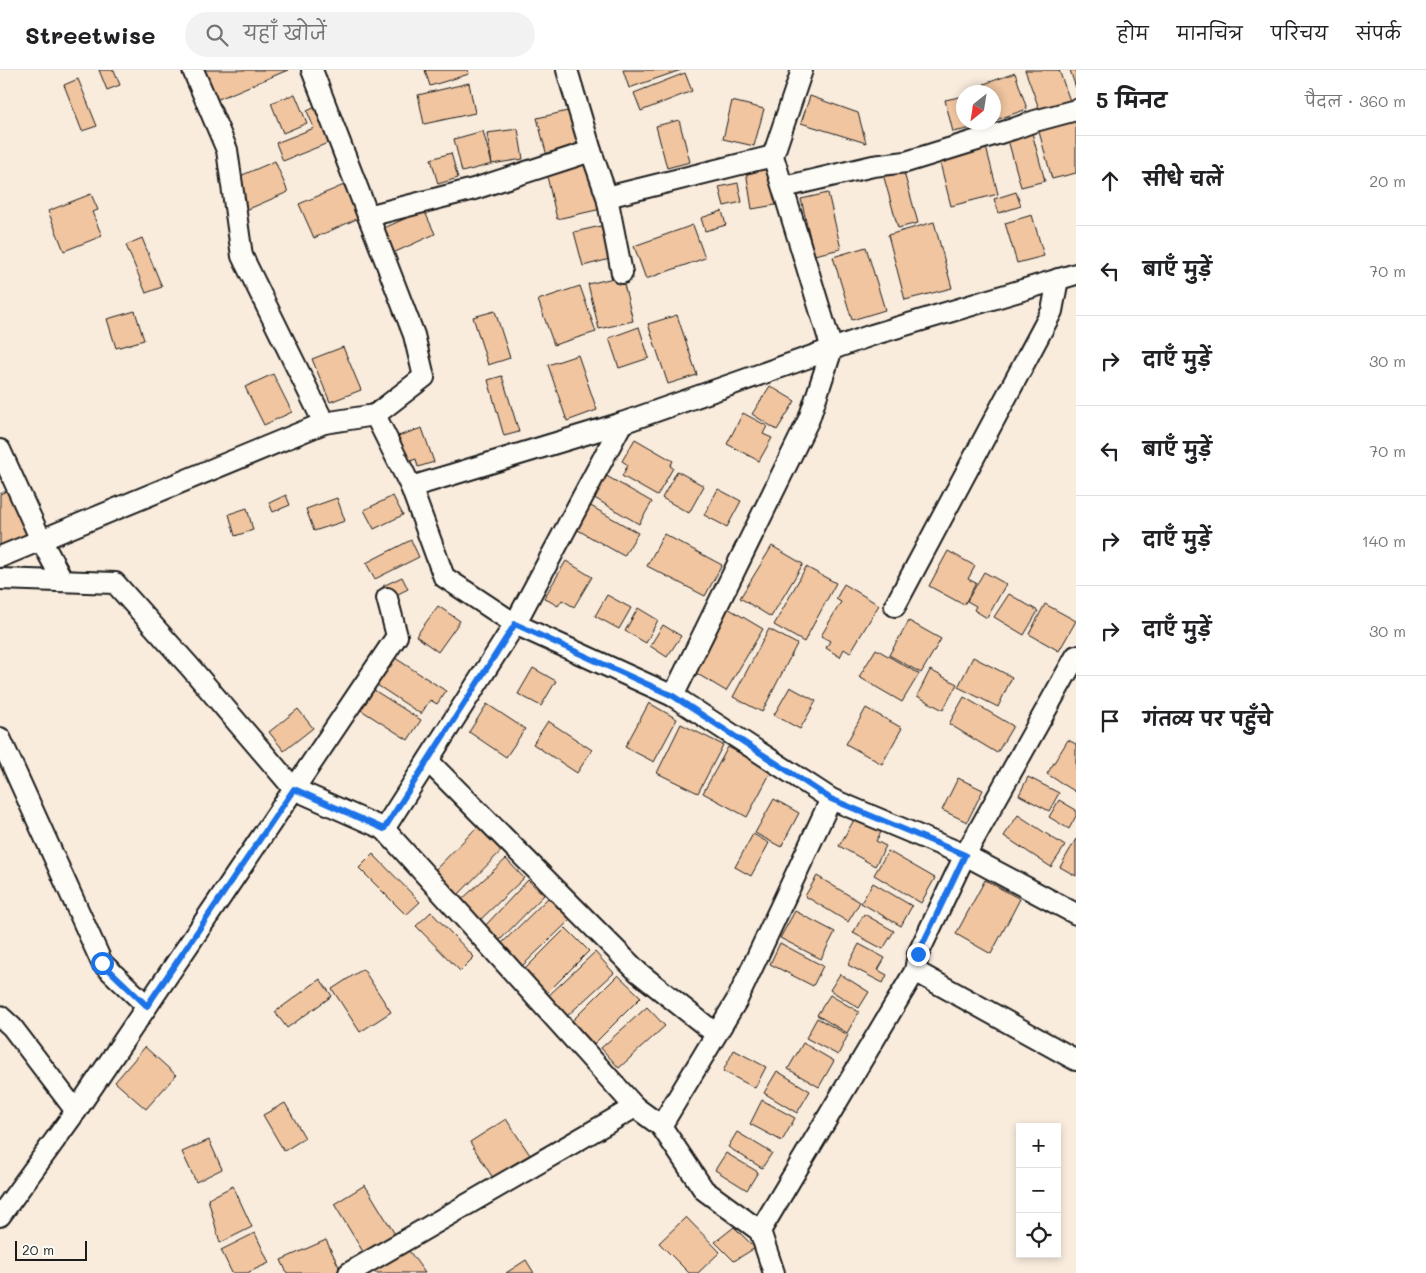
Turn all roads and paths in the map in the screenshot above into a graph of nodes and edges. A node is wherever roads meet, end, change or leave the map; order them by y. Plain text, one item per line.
1 (192, 70) edge
2 (312, 70) edge
3 (567, 70) edge
4 (802, 70) edge
5 (1076, 110) edge
6 (591, 152) junction
7 (773, 156) junction
8 (784, 187) junction
9 (607, 197) junction
10 (368, 216) junction
11 (622, 273) dead end
12 (1067, 276) edge
13 (832, 349) junction
14 (375, 415) junction
15 (324, 423) junction
16 (622, 423) junction
17 (0, 450) edge
18 (411, 487) junction
19 (41, 540) junction
20 (0, 557) edge
21 (0, 579) edge
22 (62, 581) junction
23 (387, 598) dead end
24 (895, 606) dead end
25 (515, 624) junction
26 (1076, 656) edge
27 (673, 696) junction
28 (0, 738) edge
29 (428, 761) junction
30 (294, 789) junction
31 (831, 799) junction
32 (384, 829) junction
33 (965, 855) junction
34 (1076, 914) edge
35 (914, 971) junction
36 (147, 1006) junction
37 (0, 1016) edge
38 (716, 1034) junction
39 (1076, 1060) edge
40 (635, 1107) junction
41 (76, 1111) junction
42 (661, 1126) junction
43 (0, 1216) edge
44 (760, 1232) junction
45 (349, 1273) edge
46 (774, 1273) edge

1 - 15 street
2 - 10 street
3 - 6 street
4 - 7 street
5 - 8 street
6 - 9 street
6 - 10 street
7 - 8 street
7 - 9 street
8 - 13 street
9 - 11 street
10 - 14 street
12 - 13 street
12 - 24 street
13 - 16 street
13 - 27 street
14 - 15 street
14 - 18 street
15 - 19 street
16 - 18 street
16 - 25 street
17 - 19 street
18 - 25 street
19 - 20 street
19 - 22 street
21 - 22 street
22 - 30 street
23 - 30 street
25 - 27 street
25 - 29 street
26 - 33 street
27 - 31 street
28 - 36 street
29 - 32 street
29 - 38 street
30 - 32 street
30 - 36 street
31 - 33 street
31 - 38 street
32 - 40 street
33 - 34 street
33 - 35 street
35 - 39 street
35 - 44 street
36 - 41 street
37 - 41 street
38 - 42 street
40 - 42 street
40 - 45 street
41 - 43 street
42 - 44 street
44 - 46 street

